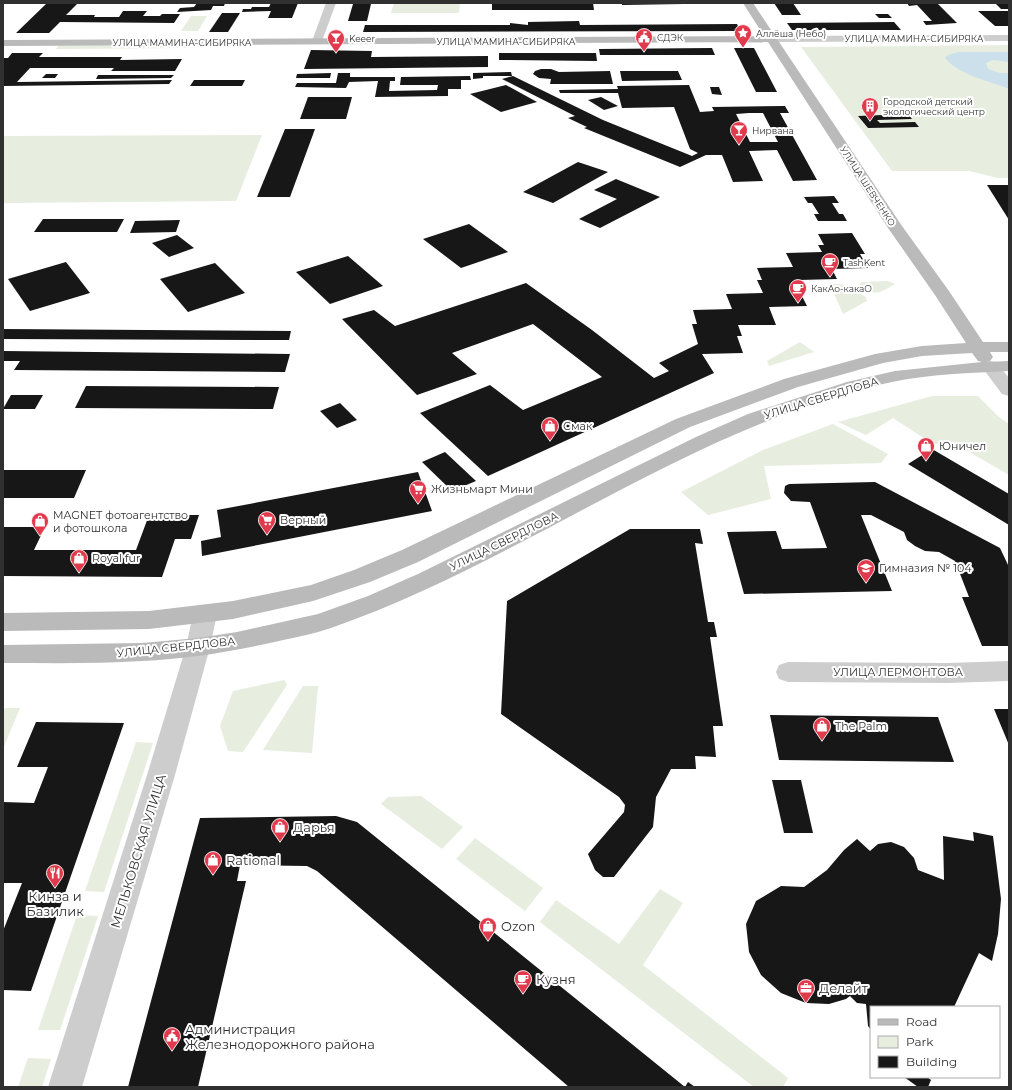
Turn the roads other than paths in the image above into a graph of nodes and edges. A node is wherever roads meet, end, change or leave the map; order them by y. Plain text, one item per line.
1 (331, 3) edge
2 (748, 3) edge
3 (1009, 38) edge
4 (772, 39) junction
5 (317, 41) junction
6 (3, 42) edge
7 (977, 347) junction
8 (1009, 347) edge
9 (1000, 366) edge
10 (1009, 390) edge
11 (205, 614) junction
12 (3, 622) edge
13 (198, 647) junction
14 (3, 654) edge
15 (1009, 671) edge
16 (788, 672) dead end
17 (65, 1087) edge

1 - 5 street
2 - 4 main road, УЛИЦА ШЕВЧЕНКО
3 - 4 street, УЛИЦА МАМИНА-СИБИРЯКА
4 - 5 main road, УЛИЦА МАМИНА-СИБИРЯКА
4 - 7 main road, УЛИЦА ШЕВЧЕНКО
5 - 6 main road, УЛИЦА МАМИНА-СИБИРЯКА
7 - 8 main road, УЛИЦА СВЕРДЛОВА
7 - 9 main road, УЛИЦА ШЕВЧЕНКО
7 - 11 main road, УЛИЦА СВЕРДЛОВА
9 - 10 street
9 - 13 main road, УЛИЦА СВЕРДЛОВА
11 - 12 main road, УЛИЦА СВЕРДЛОВА
11 - 13 street, МЕЛЬКОВСКАЯ УЛИЦА
13 - 14 main road, УЛИЦА СВЕРДЛОВА
13 - 17 street, МЕЛЬКОВСКАЯ УЛИЦА
15 - 16 street, УЛИЦА ЛЕРМОНТОВА

